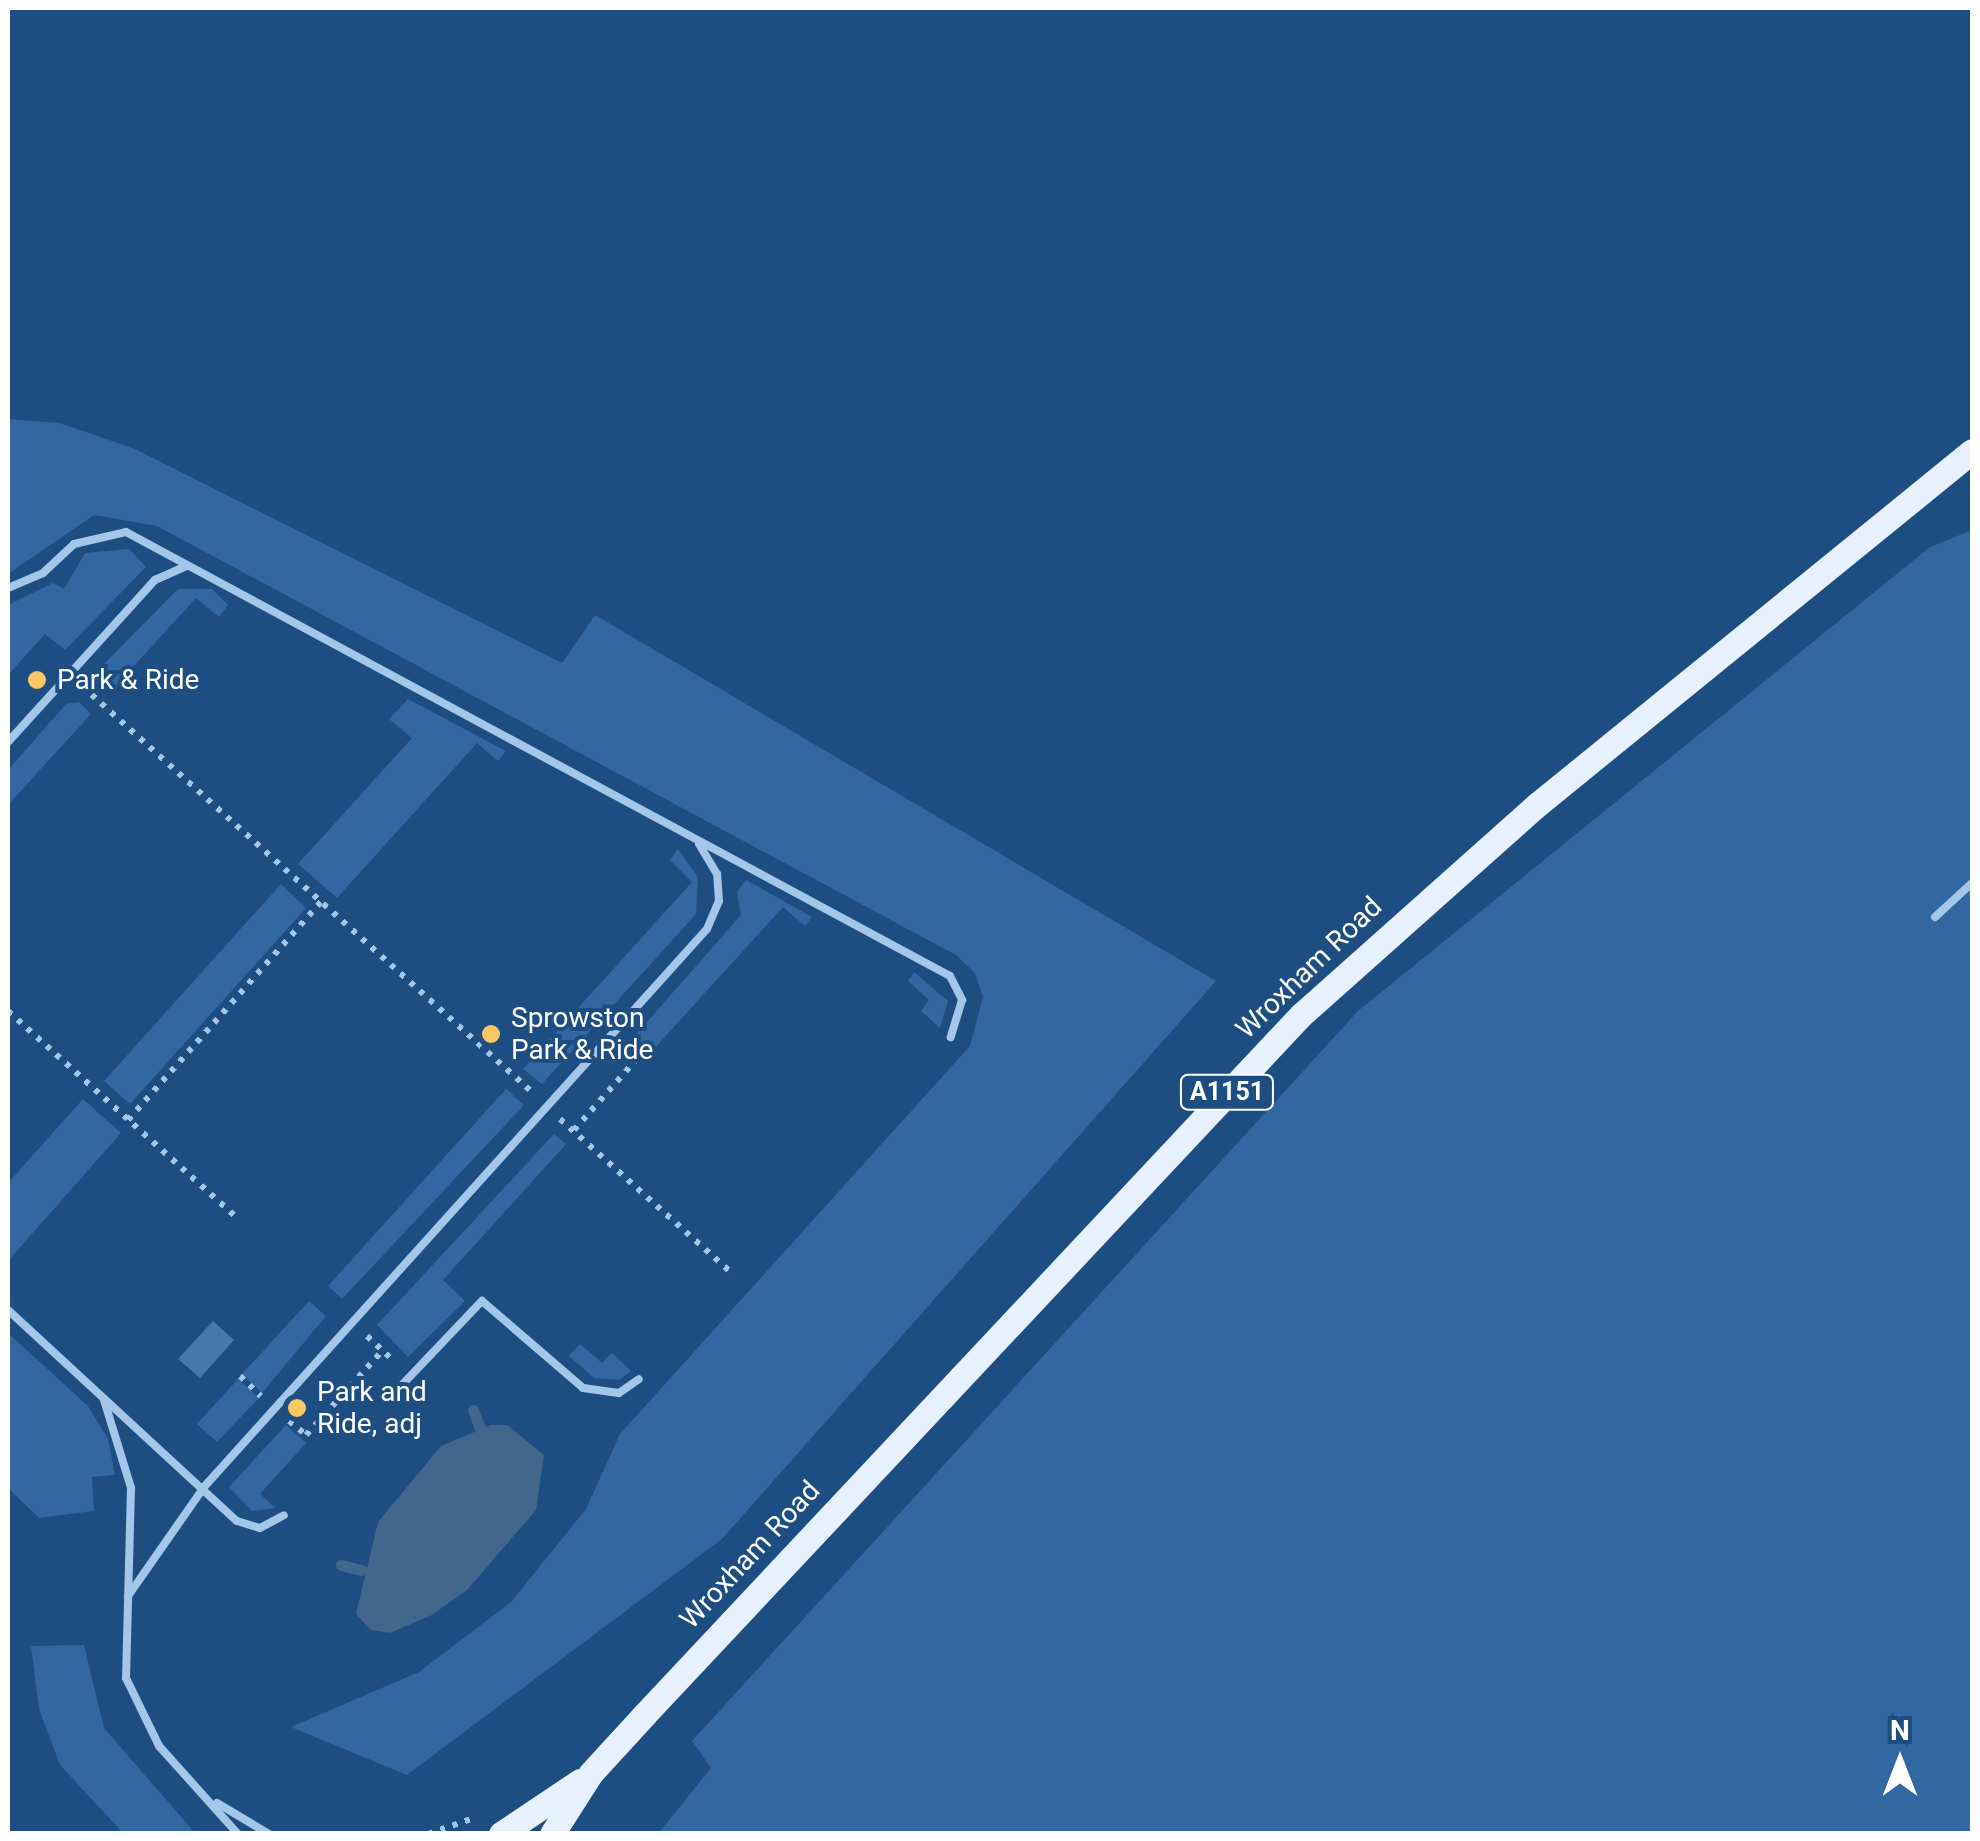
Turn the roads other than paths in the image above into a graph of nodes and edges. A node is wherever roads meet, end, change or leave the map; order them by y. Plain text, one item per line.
1 (1972, 451) edge
2 (192, 566) junction
3 (8, 588) edge
4 (8, 742) edge
5 (688, 835) junction
6 (1972, 883) edge
7 (1935, 917) dead end
8 (951, 1038) dead end
9 (8, 1310) edge
10 (639, 1379) dead end
11 (400, 1387) dead end
12 (104, 1400) junction
13 (204, 1487) junction
14 (284, 1515) dead end
15 (128, 1596) junction
16 (591, 1774) junction
17 (213, 1801) junction
18 (238, 1834) edge
19 (269, 1834) edge
20 (501, 1834) edge
21 (552, 1834) edge

1 - 16 main road, Wroxham Road / A1151
2 - 3 lane
2 - 4 lane
2 - 5 lane
5 - 8 lane
5 - 13 lane
6 - 7 lane
9 - 12 lane
10 - 11 lane
12 - 13 lane
12 - 15 lane
13 - 14 lane
13 - 15 lane
15 - 17 lane
16 - 20 main road, Wroxham Road / A1151
16 - 21 main road, Wroxham Road / A1151
17 - 18 lane
17 - 19 lane

